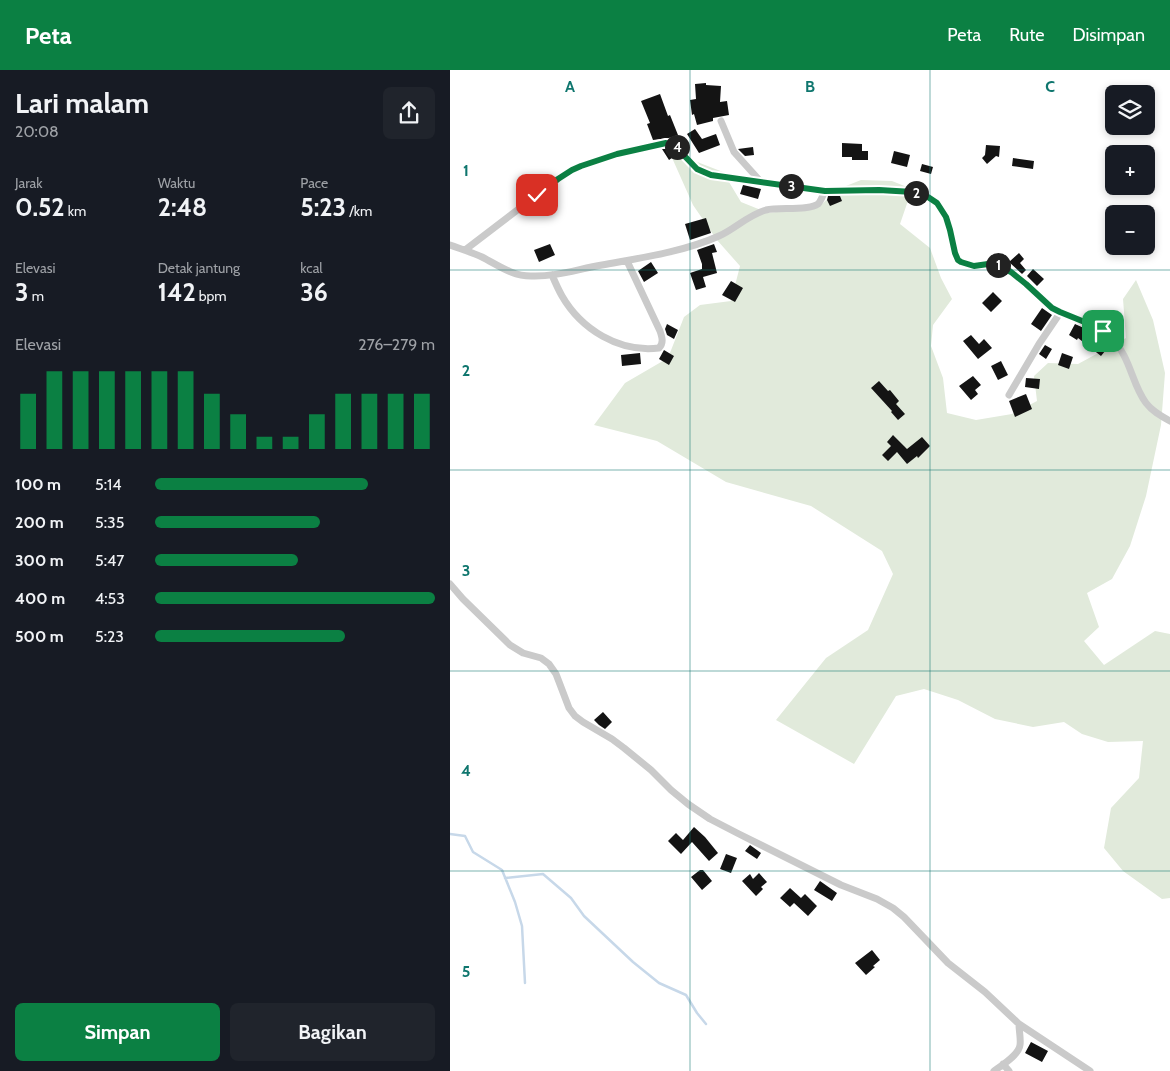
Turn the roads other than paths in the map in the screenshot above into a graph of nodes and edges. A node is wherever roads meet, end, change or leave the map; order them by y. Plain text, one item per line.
1 (721, 121) dead end
2 (761, 182) junction
3 (825, 191) junction
4 (450, 245) edge
5 (465, 250) junction
6 (627, 261) junction
7 (552, 275) junction
8 (1060, 312) junction
9 (1009, 395) dead end
10 (1170, 421) edge
11 (450, 584) edge
12 (1019, 1024) junction
13 (1003, 1064) junction
14 (994, 1071) edge
15 (1010, 1071) edge
16 (1090, 1071) edge

1 - 2 street
2 - 3 street
2 - 5 street
3 - 6 street
3 - 8 street
4 - 5 street
5 - 7 street
6 - 7 street
6 - 7 street
8 - 9 street
8 - 10 street
11 - 12 street
12 - 13 street
12 - 16 street
13 - 14 street
13 - 15 street

